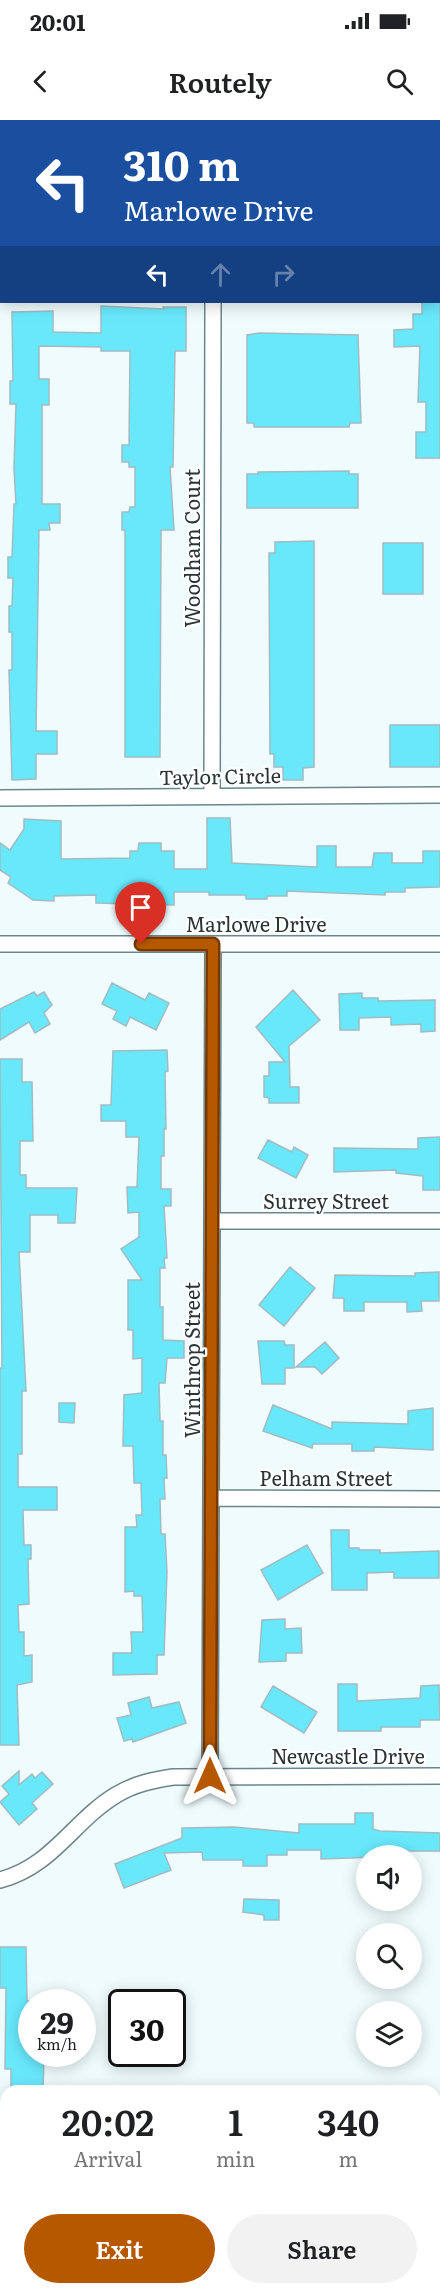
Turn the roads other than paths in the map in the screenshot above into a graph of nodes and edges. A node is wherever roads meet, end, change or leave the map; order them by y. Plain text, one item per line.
1 (213, 303) edge
2 (440, 795) edge
3 (212, 796) junction
4 (0, 798) edge
5 (0, 944) edge
6 (213, 944) junction
7 (440, 944) edge
8 (212, 1221) junction
9 (440, 1221) edge
10 (212, 1498) junction
11 (440, 1498) edge
12 (210, 1776) junction
13 (440, 1776) edge
14 (0, 1880) edge

1 - 3 street, Woodham Court
2 - 3 street, Taylor Circle
3 - 4 street, Taylor Circle
5 - 6 street, Marlowe Drive
6 - 7 street, Marlowe Drive
6 - 8 street, Winthrop Street
8 - 9 street, Surrey Street
8 - 10 street, Winthrop Street
10 - 11 street, Pelham Street
10 - 12 street, Winthrop Street
12 - 13 street, Newcastle Drive
12 - 14 street, Newcastle Drive

